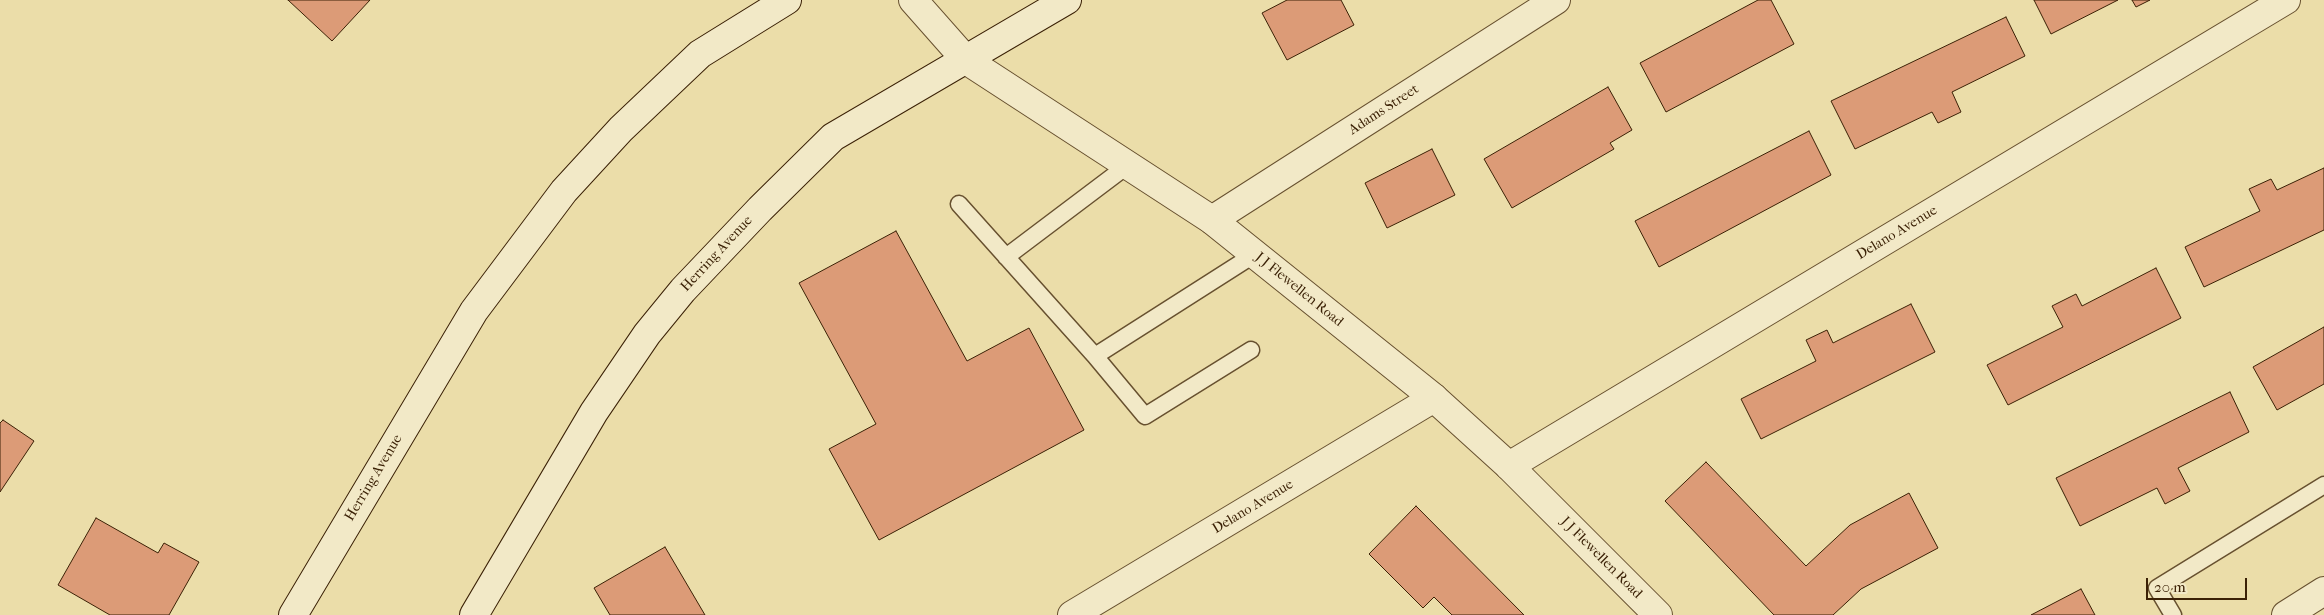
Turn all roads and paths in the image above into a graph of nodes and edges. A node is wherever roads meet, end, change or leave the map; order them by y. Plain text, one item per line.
1 (787, 0) edge
2 (913, 0) edge
3 (1067, 0) edge
4 (1556, 0) edge
5 (2286, 0) edge
6 (966, 60) junction
7 (1128, 165) junction
8 (959, 204) dead end
9 (1212, 220) junction
10 (1255, 254) junction
11 (1006, 257) junction
12 (1251, 350) dead end
13 (1095, 356) junction
14 (1434, 398) junction
15 (1509, 466) junction
16 (2324, 485) edge
17 (2324, 591) edge
18 (293, 615) edge
19 (474, 615) edge
20 (1072, 615) edge
21 (1658, 615) edge
22 (2173, 615) edge
23 (2286, 615) edge

1 - 18 street, Herring Avenue
2 - 6 street, J J Flewellen Road
3 - 6 street, Herring Avenue
4 - 9 street, Adams Street
5 - 15 street, Delano Avenue
6 - 7 street, J J Flewellen Road
6 - 19 street, Herring Avenue
7 - 9 street, J J Flewellen Road
7 - 11 lane
8 - 11 lane
9 - 10 street, J J Flewellen Road
10 - 13 lane
10 - 14 street, J J Flewellen Road
11 - 13 lane
12 - 13 lane
14 - 15 street, J J Flewellen Road
14 - 20 street, Delano Avenue
15 - 21 street, J J Flewellen Road
16 - 22 lane
17 - 23 street

